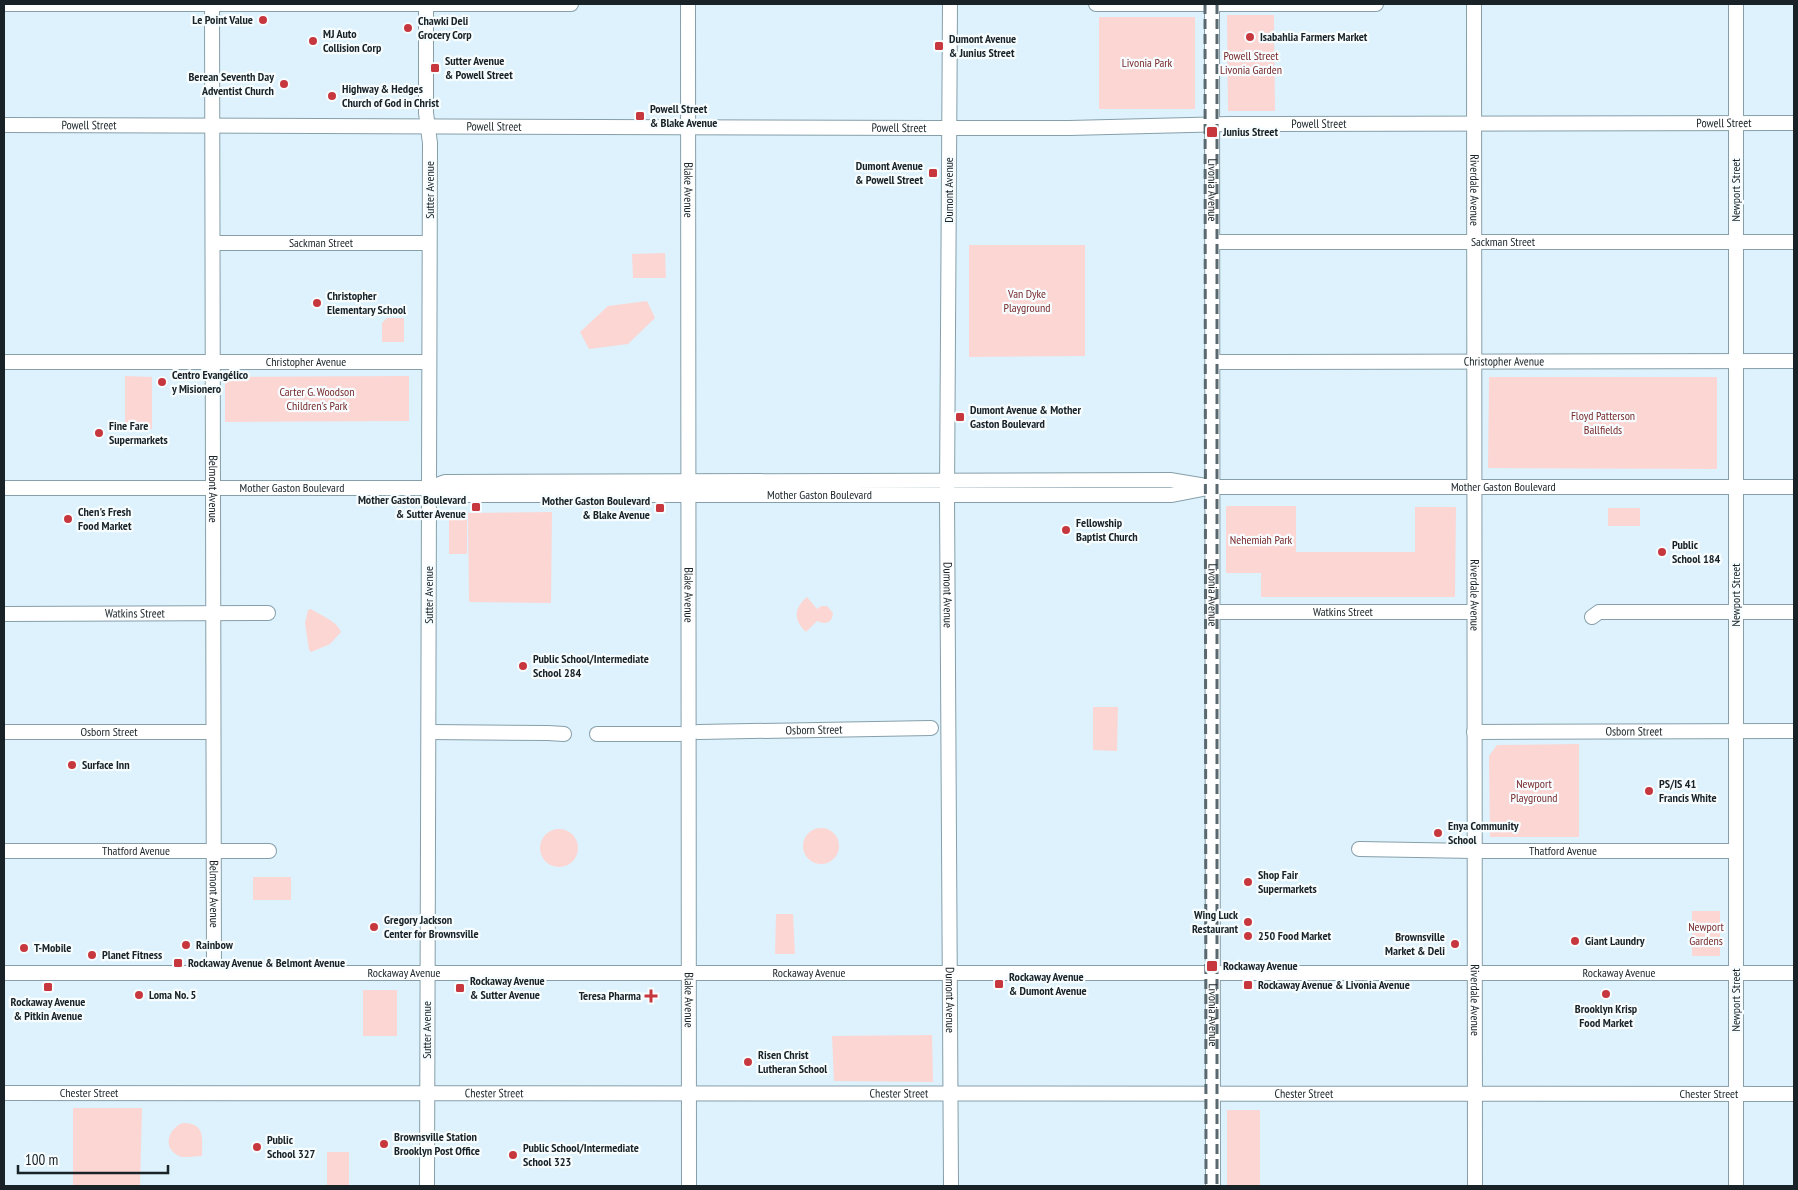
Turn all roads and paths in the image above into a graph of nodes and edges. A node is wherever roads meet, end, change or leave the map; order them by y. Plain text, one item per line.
1 (4, 4) edge
2 (212, 4) edge
3 (426, 4) edge
4 (571, 4) edge
5 (688, 4) edge
6 (950, 4) edge
7 (1096, 4) edge
8 (1212, 4) edge
9 (1376, 4) edge
10 (1474, 4) edge
11 (1736, 4) edge
12 (1474, 123) junction
13 (1736, 123) junction
14 (1794, 123) edge
15 (1213, 124) junction
16 (4, 125) edge
17 (213, 126) junction
18 (428, 127) junction
19 (689, 128) junction
20 (949, 128) junction
21 (1213, 242) junction
22 (1474, 242) junction
23 (1736, 242) junction
24 (1794, 242) edge
25 (213, 243) junction
26 (429, 243) junction
27 (4, 362) edge
28 (213, 362) junction
29 (429, 362) junction
30 (1213, 362) junction
31 (1474, 362) junction
32 (1736, 362) junction
33 (1794, 362) edge
34 (947, 481) junction
35 (688, 482) junction
36 (213, 487) junction
37 (1212, 487) junction
38 (1475, 487) junction
39 (1736, 487) junction
40 (1794, 487) edge
41 (4, 488) edge
42 (428, 488) junction
43 (688, 496) junction
44 (947, 496) junction
45 (213, 612) junction
46 (1212, 612) junction
47 (1474, 612) junction
48 (1736, 612) junction
49 (1794, 612) edge
50 (268, 613) dead end
51 (4, 614) edge
52 (1592, 617) dead end
53 (931, 728) dead end
54 (1736, 731) junction
55 (1794, 731) edge
56 (4, 732) edge
57 (213, 732) junction
58 (429, 732) junction
59 (698, 732) dead end
60 (1474, 732) junction
61 (564, 734) dead end
62 (597, 734) dead end
63 (680, 734) dead end
64 (1359, 849) dead end
65 (4, 851) edge
66 (213, 851) junction
67 (269, 851) dead end
68 (1474, 851) junction
69 (1736, 851) junction
70 (689, 972) junction
71 (950, 972) junction
72 (1736, 972) junction
73 (1794, 972) edge
74 (4, 973) edge
75 (214, 973) junction
76 (427, 973) junction
77 (1212, 973) junction
78 (1475, 973) junction
79 (689, 1092) junction
80 (4, 1093) edge
81 (427, 1093) junction
82 (951, 1094) junction
83 (1474, 1094) junction
84 (1736, 1094) junction
85 (1794, 1094) edge
86 (1213, 1095) junction
87 (427, 1186) edge
88 (689, 1186) edge
89 (951, 1186) edge
90 (1212, 1186) edge
91 (1475, 1186) edge
92 (1736, 1186) edge

1 - 2 street
2 - 3 street
2 - 17 street, Belmont Avenue
3 - 4 street
3 - 18 street, Sutter Avenue
5 - 19 street, Blake Avenue
6 - 20 street, Dumont Avenue
7 - 8 street
8 - 9 street
8 - 15 street, Livonia Avenue
10 - 12 street, Riverdale Avenue
11 - 13 street, Newport Street
12 - 13 street, Powell Street
12 - 15 street, Powell Street
12 - 22 street, Riverdale Avenue
13 - 14 street, Powell Street
13 - 23 street, Newport Street
15 - 20 street, Powell Street
15 - 21 street, Livonia Avenue
16 - 17 street, Powell Street
17 - 18 street, Powell Street
17 - 25 street, Belmont Avenue
18 - 19 street, Powell Street
18 - 26 street, Sutter Avenue
19 - 20 street, Powell Street
19 - 35 street, Blake Avenue
20 - 34 street, Dumont Avenue
21 - 22 street, Sackman Street
21 - 30 street, Livonia Avenue
22 - 23 street, Sackman Street
22 - 31 street, Riverdale Avenue
23 - 24 street, Sackman Street
23 - 32 street, Newport Street
25 - 26 street, Sackman Street
25 - 28 street, Belmont Avenue
26 - 29 street, Sutter Avenue
27 - 28 street, Christopher Avenue
28 - 29 street, Christopher Avenue
28 - 36 street, Belmont Avenue
29 - 42 street, Sutter Avenue
30 - 31 street, Christopher Avenue
30 - 37 street, Livonia Avenue
31 - 32 street, Christopher Avenue
31 - 38 street, Riverdale Avenue
32 - 33 street, Christopher Avenue
32 - 39 street, Newport Street
34 - 35 street, Mother Gaston Boulevard
34 - 37 street, Mother Gaston Boulevard
34 - 44 street, Dumont Avenue
35 - 42 street, Mother Gaston Boulevard
35 - 43 street, Blake Avenue
36 - 41 street, Mother Gaston Boulevard
36 - 42 street, Mother Gaston Boulevard
36 - 45 street, Belmont Avenue
37 - 38 street, Mother Gaston Boulevard
37 - 44 street, Mother Gaston Boulevard
37 - 46 street, Livonia Avenue
38 - 39 street, Mother Gaston Boulevard
38 - 47 street, Riverdale Avenue
39 - 40 street, Mother Gaston Boulevard
39 - 48 street, Newport Street
42 - 43 street, Mother Gaston Boulevard
42 - 58 street, Sutter Avenue
43 - 44 street, Mother Gaston Boulevard
43 - 70 street, Blake Avenue
44 - 71 street, Dumont Avenue
45 - 50 street, Watkins Street
45 - 51 street, Watkins Street
45 - 57 street, Belmont Avenue
46 - 47 street, Watkins Street
46 - 77 street, Livonia Avenue
47 - 60 street, Riverdale Avenue
48 - 49 street
48 - 52 street
48 - 54 street, Newport Street
53 - 59 street, Osborn Street
54 - 55 street, Osborn Street
54 - 60 street, Osborn Street
54 - 69 street, Newport Street
56 - 57 street, Osborn Street
57 - 66 street, Belmont Avenue
58 - 61 street
58 - 76 street, Sutter Avenue
60 - 68 street, Riverdale Avenue
62 - 63 street
64 - 68 street, Thatford Avenue
65 - 66 street, Thatford Avenue
66 - 67 street, Thatford Avenue
66 - 75 street, Belmont Avenue
68 - 69 street, Thatford Avenue
68 - 78 street, Riverdale Avenue
69 - 72 street, Newport Street
70 - 71 street, Rockaway Avenue
70 - 76 street, Rockaway Avenue
70 - 79 street, Blake Avenue
71 - 77 street, Rockaway Avenue
71 - 82 street, Dumont Avenue
72 - 73 street, Rockaway Avenue
72 - 78 street, Rockaway Avenue
72 - 84 street, Newport Street
74 - 75 street, Rockaway Avenue
75 - 76 street, Rockaway Avenue
76 - 81 street, Sutter Avenue
77 - 78 street, Rockaway Avenue
77 - 86 street, Livonia Avenue
78 - 83 street, Riverdale Avenue
79 - 81 street, Chester Street
79 - 82 street, Chester Street
79 - 88 street, Blake Avenue
80 - 81 street, Chester Street
81 - 87 street, Sutter Avenue
82 - 86 street, Chester Street
82 - 89 street, Dumont Avenue
83 - 84 street, Chester Street
83 - 86 street, Chester Street
83 - 91 street, Riverdale Avenue
84 - 85 street, Chester Street
84 - 92 street, Newport Street
86 - 90 street, Livonia Avenue

